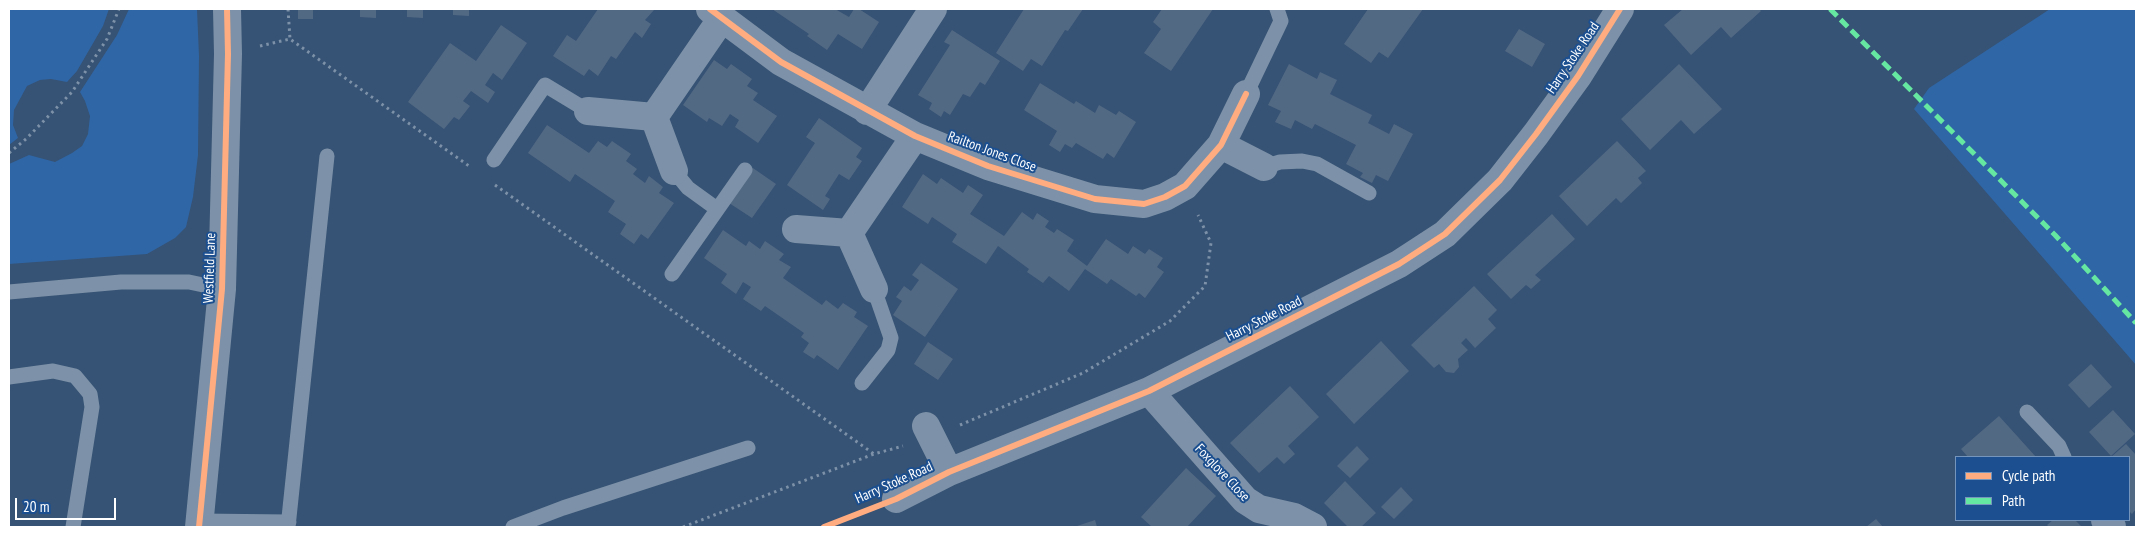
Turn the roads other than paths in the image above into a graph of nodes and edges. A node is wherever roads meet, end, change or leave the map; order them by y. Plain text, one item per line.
1 (226, 9) edge
2 (933, 9) edge
3 (1277, 9) edge
4 (1620, 9) edge
5 (716, 12) edge
6 (1246, 94) joint
7 (867, 111) junction
8 (588, 112) joint
9 (654, 117) junction
10 (915, 136) junction
11 (1221, 145) junction
12 (327, 156) dead end
13 (494, 160) dead end
14 (1264, 167) joint
15 (745, 170) dead end
16 (674, 171) joint
17 (1369, 193) dead end
18 (718, 209) junction
19 (796, 229) dead end
20 (849, 233) junction
21 (672, 274) dead end
22 (222, 288) junction
23 (874, 288) joint
24 (9, 292) edge
25 (9, 377) edge
26 (862, 383) dead end
27 (1149, 391) junction
28 (2027, 412) dead end
29 (928, 431) road end
30 (748, 448) dead end
31 (2064, 456) edge
32 (949, 472) junction
33 (896, 499) dead end
34 (199, 524) edge
35 (289, 524) edge
36 (74, 527) edge
37 (513, 527) edge
38 (1312, 527) edge

1 - 22 street, Westfield Lane
2 - 7 street
3 - 6 lane
4 - 27 street, Harry Stoke Road
5 - 7 street, Railton Jones Close
5 - 9 street, Railton Jones Close
6 - 11 street, Railton Jones Close
7 - 10 street, Railton Jones Close
8 - 9 street
8 - 13 lane
9 - 16 street
10 - 11 street, Railton Jones Close
10 - 20 street
11 - 14 street
12 - 35 lane
14 - 17 lane
15 - 18 lane
16 - 18 lane
18 - 21 lane
19 - 20 street
20 - 23 street
22 - 24 lane
22 - 34 street, Westfield Lane
23 - 26 lane
25 - 36 lane
27 - 32 street, Harry Stoke Road
27 - 38 street, Foxglove Close
28 - 31 lane
29 - 32 street, Harry Stoke Road
30 - 37 lane
32 - 33 street, Harry Stoke Road
34 - 35 lane

